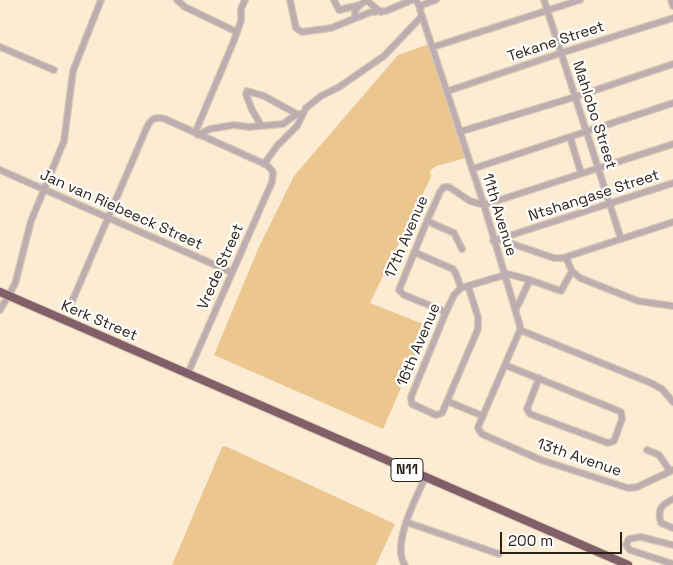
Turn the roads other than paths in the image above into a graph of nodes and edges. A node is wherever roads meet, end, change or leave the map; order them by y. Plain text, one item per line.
1 (101, 0) edge
2 (177, 0) edge
3 (245, 0) edge
4 (290, 0) edge
5 (334, 0) edge
6 (366, 0) edge
7 (412, 0) edge
8 (416, 0) edge
9 (436, 0) edge
10 (544, 0) edge
11 (580, 0) edge
12 (671, 0) edge
13 (360, 5) junction
14 (673, 6) edge
15 (421, 7) junction
16 (547, 11) junction
17 (381, 12) junction
18 (422, 16) junction
19 (356, 18) junction
20 (673, 18) edge
21 (237, 32) junction
22 (0, 47) edge
23 (433, 47) junction
24 (561, 53) junction
25 (673, 64) edge
26 (54, 70) dead end
27 (448, 91) junction
28 (575, 97) junction
29 (673, 103) edge
30 (300, 114) junction
31 (262, 125) junction
32 (587, 131) junction
33 (460, 132) junction
34 (197, 134) junction
35 (570, 137) junction
36 (673, 144) edge
37 (264, 164) junction
38 (598, 167) junction
39 (472, 169) junction
40 (0, 170) edge
41 (581, 173) junction
42 (673, 183) edge
43 (43, 190) junction
44 (610, 204) junction
45 (484, 205) junction
46 (108, 217) junction
47 (427, 221) junction
48 (673, 222) edge
49 (621, 239) junction
50 (496, 240) junction
51 (462, 249) dead end
52 (414, 252) junction
53 (566, 258) junction
54 (572, 271) junction
55 (231, 272) junction
56 (505, 275) junction
57 (530, 280) junction
58 (468, 286) junction
59 (461, 288) junction
60 (0, 292) edge
61 (9, 296) junction
62 (71, 304) dead end
63 (673, 306) edge
64 (0, 310) edge
65 (516, 310) junction
66 (446, 312) junction
67 (520, 330) junction
68 (505, 365) junction
69 (188, 373) junction
70 (539, 378) junction
71 (447, 401) junction
72 (673, 402) edge
73 (482, 416) junction
74 (647, 450) dead end
75 (671, 471) edge
76 (425, 478) junction
77 (673, 500) edge
78 (406, 522) junction
79 (673, 528) edge
80 (673, 545) edge
81 (499, 554) dead end
82 (673, 564) edge
83 (405, 565) edge
84 (628, 565) edge

1 - 43 street
2 - 21 street
3 - 21 street
4 - 19 street
5 - 13 street
6 - 13 street
6 - 17 street
7 - 17 street
8 - 15 street, 11th Avenue
9 - 15 street
10 - 16 street, Mahlobo Street
11 - 16 street
12 - 14 street
13 - 19 street
15 - 18 street, 11th Avenue
16 - 23 street
16 - 24 street, Mahlobo Street
17 - 19 street
18 - 23 street, 11th Avenue
18 - 30 street
20 - 24 street, Tekane Street
21 - 34 street
22 - 26 street
23 - 27 street, 11th Avenue
24 - 27 street, Tekane Street
24 - 28 street, Mahlobo Street
25 - 28 street
27 - 33 street, 11th Avenue
28 - 32 street, Mahlobo Street
28 - 33 street
29 - 32 street
30 - 31 street
30 - 31 street
30 - 37 street
31 - 34 street
32 - 35 street
32 - 38 street, Mahlobo Street
33 - 39 street, 11th Avenue
34 - 37 street
34 - 46 street
35 - 39 street
35 - 41 street
36 - 38 street
37 - 55 street, Vrede Street
38 - 41 street
38 - 44 street, Mahlobo Street
39 - 45 street, 11th Avenue
40 - 43 street, Jan van Riebeeck Street
41 - 45 street
42 - 44 street, Ntshangase Street
43 - 46 street, Jan van Riebeeck Street
43 - 61 street
44 - 49 street, Mahlobo Street
44 - 50 street, Ntshangase Street
45 - 47 street, 17th Avenue
45 - 50 street, 11th Avenue
46 - 55 street, Jan van Riebeeck Street
46 - 62 street
47 - 51 street
47 - 52 street, 17th Avenue
48 - 49 street
49 - 53 street
50 - 53 street
50 - 56 street, 11th Avenue
52 - 59 street
52 - 66 street, 17th Avenue
53 - 54 street
54 - 57 street
54 - 63 street
55 - 69 street, Vrede Street
56 - 57 street
56 - 58 street
56 - 65 street, 11th Avenue
57 - 65 street
58 - 59 street
58 - 71 street
59 - 66 street, 16th Avenue
60 - 61 highway, Kerk Street / N11
61 - 64 street
61 - 69 highway, Kerk Street / N11
65 - 67 street, 11th Avenue
66 - 71 street, 16th Avenue
67 - 68 street
67 - 72 street
68 - 70 street
68 - 73 street
69 - 76 highway, N11
70 - 70 street
71 - 73 street
73 - 75 street, 13th Avenue
74 - 75 street
76 - 78 street
76 - 84 highway, N11
77 - 79 street
78 - 81 street
78 - 83 street
80 - 82 street

